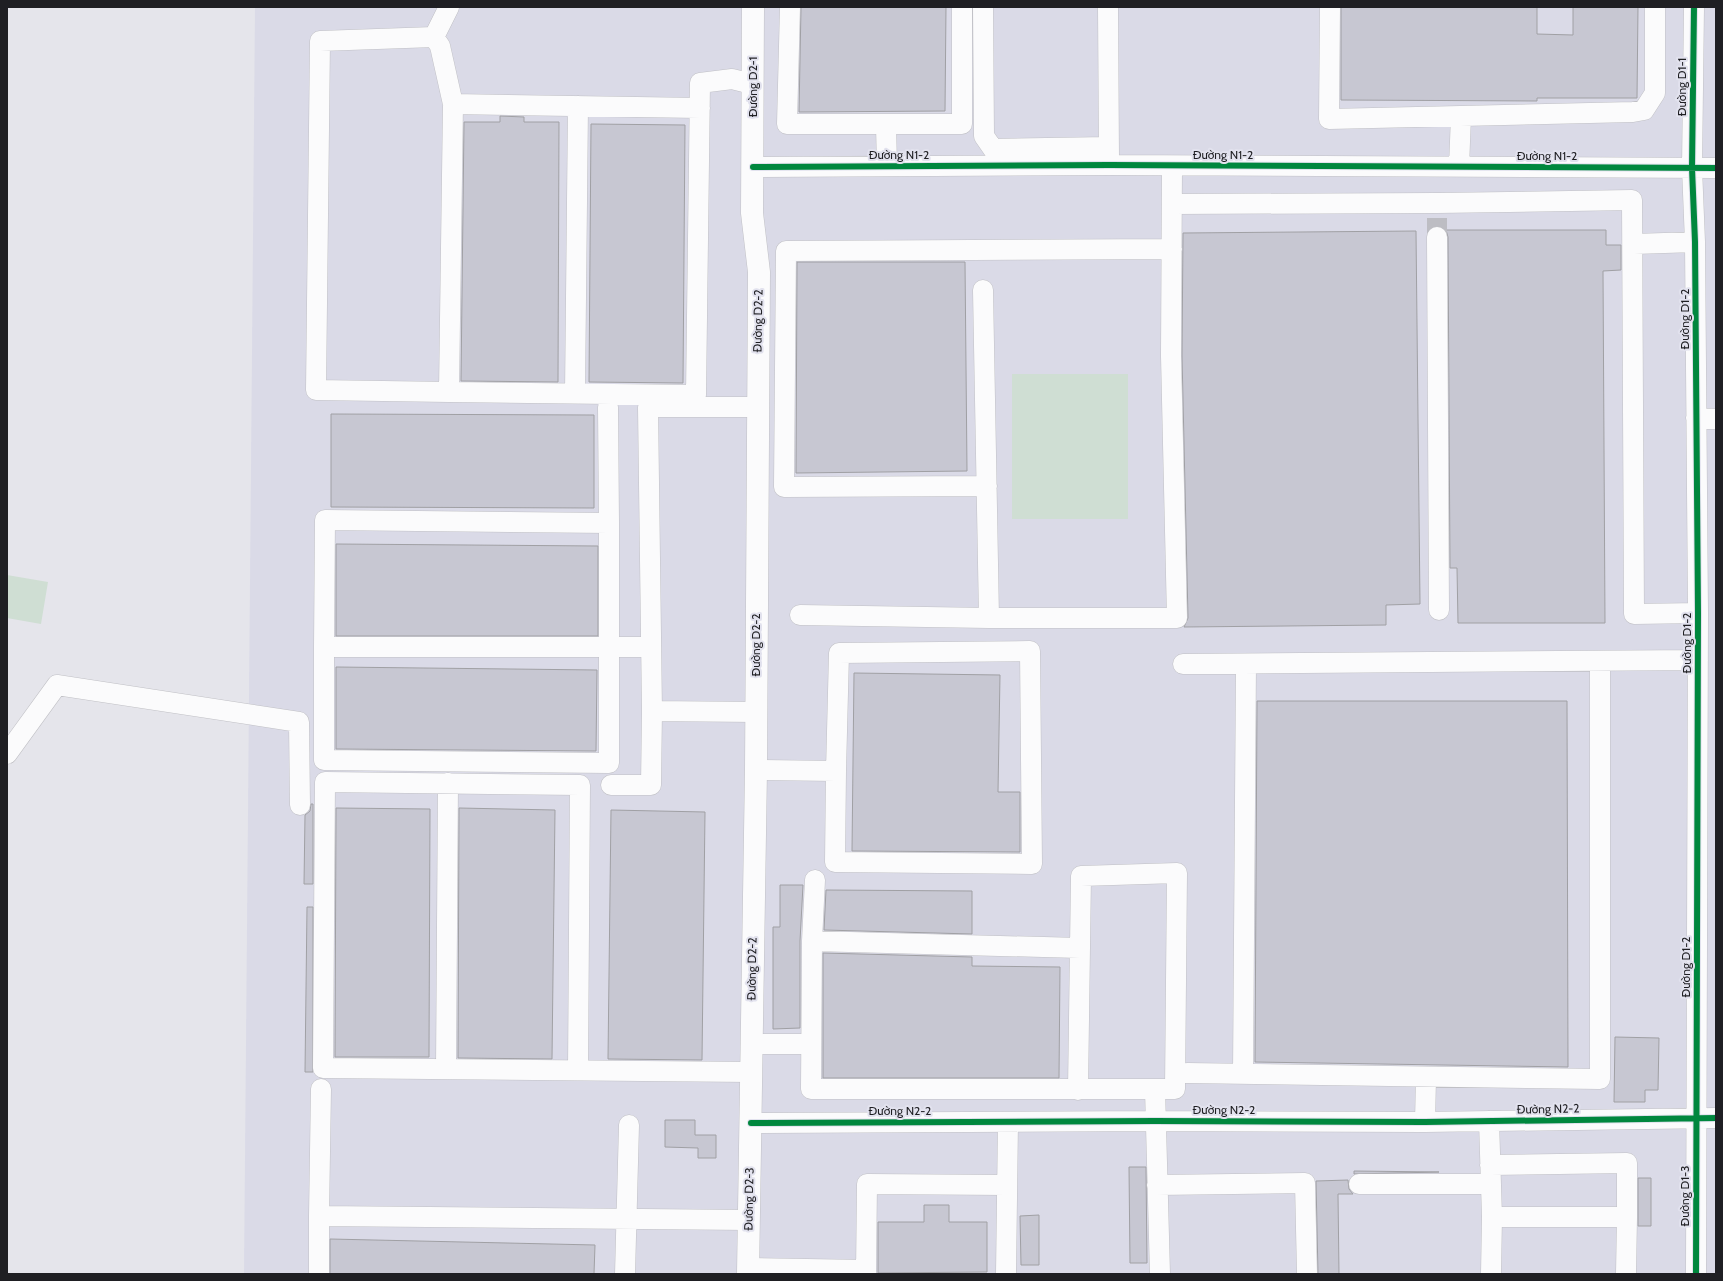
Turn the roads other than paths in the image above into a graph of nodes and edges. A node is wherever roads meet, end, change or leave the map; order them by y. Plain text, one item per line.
1 (449, 7) edge
2 (753, 7) edge
3 (790, 7) edge
4 (962, 7) edge
5 (983, 7) edge
6 (1108, 7) edge
7 (1330, 7) edge
8 (1655, 7) edge
9 (1694, 7) edge
10 (434, 37) junction
11 (752, 84) junction
12 (453, 104) junction
13 (578, 106) junction
14 (700, 108) junction
15 (1461, 116) junction
16 (886, 125) junction
17 (1109, 156) junction
18 (887, 166) junction
19 (1172, 166) junction
20 (753, 167) junction
21 (1459, 167) junction
22 (1692, 168) junction
23 (1716, 168) edge
24 (1172, 204) junction
25 (1437, 219) junction
26 (1695, 242) junction
27 (1634, 244) junction
28 (1172, 249) junction
29 (983, 290) dead end
30 (449, 392) junction
31 (575, 394) junction
32 (608, 407) dead end
33 (757, 407) junction
34 (1696, 418) junction
35 (1716, 419) edge
36 (987, 486) junction
37 (609, 523) junction
38 (1439, 610) dead end
39 (1698, 613) junction
40 (800, 615) dead end
41 (989, 618) junction
42 (324, 647) junction
43 (610, 647) junction
44 (651, 647) junction
45 (1698, 660) junction
46 (1600, 662) junction
47 (1183, 664) dead end
48 (1246, 664) junction
49 (652, 711) junction
50 (756, 712) junction
51 (7, 754) edge
52 (756, 770) junction
53 (836, 771) junction
54 (448, 783) junction
55 (611, 785) dead end
56 (300, 805) dead end
57 (815, 880) dead end
58 (812, 941) junction
59 (1080, 948) junction
60 (751, 1044) junction
61 (811, 1044) junction
62 (446, 1069) junction
63 (578, 1070) junction
64 (750, 1072) junction
65 (1187, 1073) dead end
66 (1243, 1074) junction
67 (1426, 1078) junction
68 (321, 1089) dead end
69 (1155, 1089) junction
70 (1078, 1090) junction
71 (1706, 1118) edge
72 (1155, 1121) junction
73 (1489, 1121) junction
74 (1008, 1122) junction
75 (1425, 1122) junction
76 (751, 1123) junction
77 (629, 1125) dead end
78 (1491, 1174) junction
79 (1359, 1184) dead end
80 (1007, 1185) junction
81 (1157, 1185) junction
82 (320, 1216) junction
83 (1492, 1217) junction
84 (1627, 1217) junction
85 (627, 1220) junction
86 (749, 1220) junction
87 (748, 1271) edge
88 (866, 1272) edge
89 (319, 1274) edge
90 (625, 1274) edge
91 (1006, 1274) edge
92 (1160, 1274) edge
93 (1307, 1274) edge
94 (1491, 1274) edge
95 (1626, 1274) edge
96 (1696, 1274) edge

1 - 10 street
2 - 11 main road, Đường D2-1
3 - 16 street
4 - 16 street
5 - 17 street
6 - 17 street
7 - 15 street
8 - 15 street
9 - 22 street, Đường D1-1
10 - 12 street
10 - 30 street
11 - 14 street
11 - 20 main road, Đường D2-1
12 - 13 street
12 - 30 street
13 - 14 street
13 - 31 street
14 - 31 street
15 - 21 street
16 - 18 street
17 - 18 street, Đường N1-2
17 - 19 street, Đường N1-2
18 - 20 street, Đường N1-2
19 - 21 street, Đường N1-2
19 - 24 street
20 - 33 main road, Đường D2-2
21 - 22 street, Đường N1-2
22 - 23 street, Đường N1-2
22 - 26 street, Đường D1-2
24 - 25 street
24 - 28 street
25 - 27 street
25 - 38 street
26 - 27 street
26 - 34 street, Đường D1-2
27 - 39 street
28 - 36 street
28 - 41 street
29 - 36 street
30 - 31 street
32 - 37 street
33 - 44 street
33 - 50 main road, Đường D2-2
34 - 35 street
34 - 39 street, Đường D1-2
36 - 41 street
37 - 42 street
37 - 43 street
39 - 45 street, Đường D1-2
40 - 41 street
42 - 43 street
42 - 43 street
43 - 44 street
44 - 49 street
45 - 46 street
45 - 71 street, Đường D1-2
46 - 48 street
46 - 67 street
47 - 48 street
48 - 66 street
49 - 50 street
49 - 55 street
50 - 52 main road, Đường D2-2
51 - 56 street
52 - 53 street
52 - 60 main road, Đường D2-2
53 - 53 street
54 - 62 street
54 - 62 street
54 - 63 street
57 - 58 street
58 - 59 street
58 - 61 street
59 - 69 street
59 - 70 street
60 - 61 street
60 - 64 main road, Đường D2-2
61 - 70 street
62 - 63 street
63 - 64 street
64 - 76 main road, Đường D2-2
65 - 66 street
66 - 67 street
67 - 75 street
68 - 82 street
69 - 70 street
69 - 72 street
71 - 73 street, Đường N2-2
71 - 96 street, Đường D1-3
72 - 74 street, Đường N2-2
72 - 75 street, Đường N2-2
72 - 81 street
73 - 75 street, Đường N2-2
73 - 78 street
74 - 76 street, Đường N2-2
74 - 80 street
76 - 86 main road, Đường D2-3
77 - 85 street
78 - 79 street
78 - 83 street
78 - 84 street
80 - 88 street
80 - 91 street
81 - 92 street
81 - 93 street
82 - 85 street
82 - 89 street
83 - 84 street
83 - 94 street
84 - 95 street
85 - 86 street
85 - 90 street
86 - 87 main road, Đường D2-3
87 - 88 street

